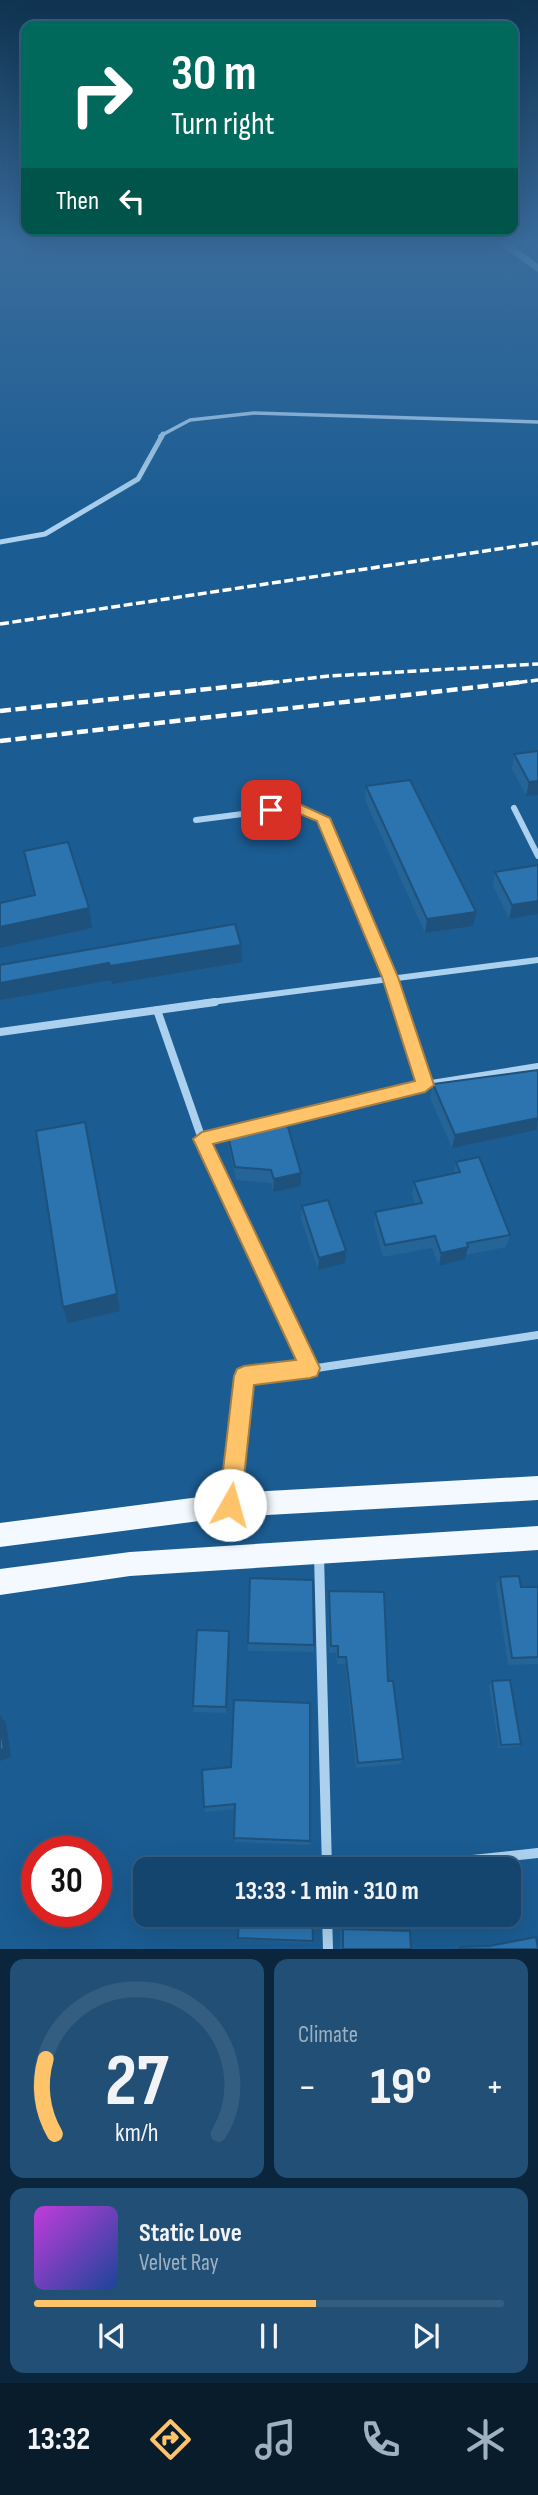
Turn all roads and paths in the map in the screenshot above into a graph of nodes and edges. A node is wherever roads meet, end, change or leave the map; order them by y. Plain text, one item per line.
1 (538, 422) edge
2 (0, 542) edge
3 (514, 808) dead end
4 (196, 820) dead end
5 (538, 856) edge
6 (538, 960) edge
7 (390, 977) junction
8 (157, 1010) junction
9 (0, 1032) edge
10 (538, 1067) edge
11 (425, 1085) junction
12 (202, 1139) junction
13 (538, 1335) edge
14 (310, 1368) junction
15 (538, 1488) edge
16 (230, 1505) junction
17 (0, 1535) edge
18 (538, 1538) edge
19 (318, 1553) junction
20 (0, 1582) edge
21 (538, 1853) edge
22 (327, 1857) edge
23 (500, 1857) edge
24 (327, 1927) edge
25 (328, 1949) edge

1 - 2 street
3 - 5 street
4 - 7 street
6 - 7 street
7 - 8 street
7 - 11 street
8 - 9 street
8 - 12 street
10 - 11 street
11 - 12 street
12 - 14 street
13 - 14 street
14 - 16 street
15 - 16 main road
16 - 17 main road
18 - 19 main road
19 - 20 main road
19 - 22 street
21 - 23 street
24 - 25 street

